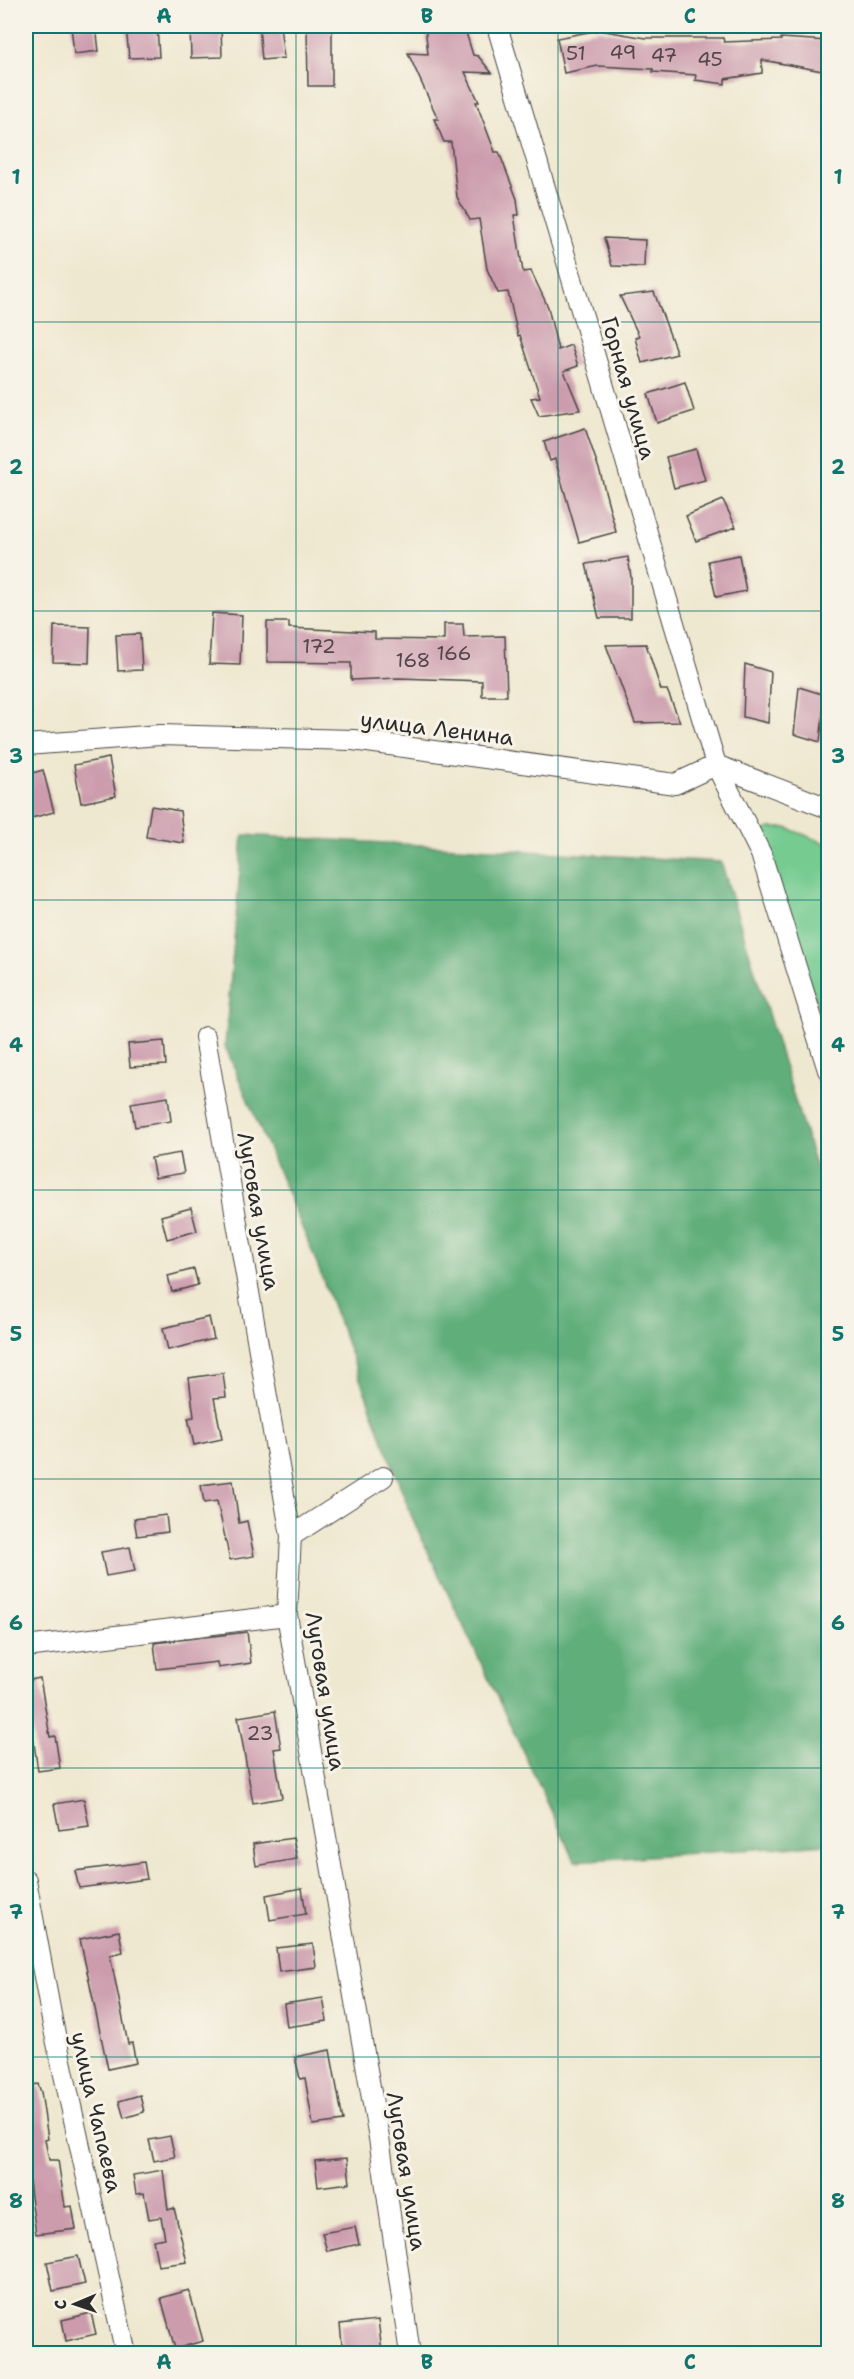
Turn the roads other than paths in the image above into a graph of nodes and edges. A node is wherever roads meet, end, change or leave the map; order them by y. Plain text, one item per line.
1 (497, 26) edge
2 (26, 745) edge
3 (716, 765) junction
4 (828, 808) edge
5 (205, 1037) dead end
6 (828, 1070) edge
7 (382, 1477) dead end
8 (291, 1536) junction
9 (287, 1616) junction
10 (26, 1647) edge
11 (26, 1880) edge
12 (126, 2354) edge
13 (410, 2354) edge

1 - 3 street, Горная улица
2 - 3 street, улица Ленина
3 - 4 street
3 - 6 street, Горная улица
5 - 8 street, Луговая улица
7 - 8 street
8 - 9 street, Луговая улица
9 - 10 street
9 - 13 street, Луговая улица
11 - 12 street, улица Чапаева

